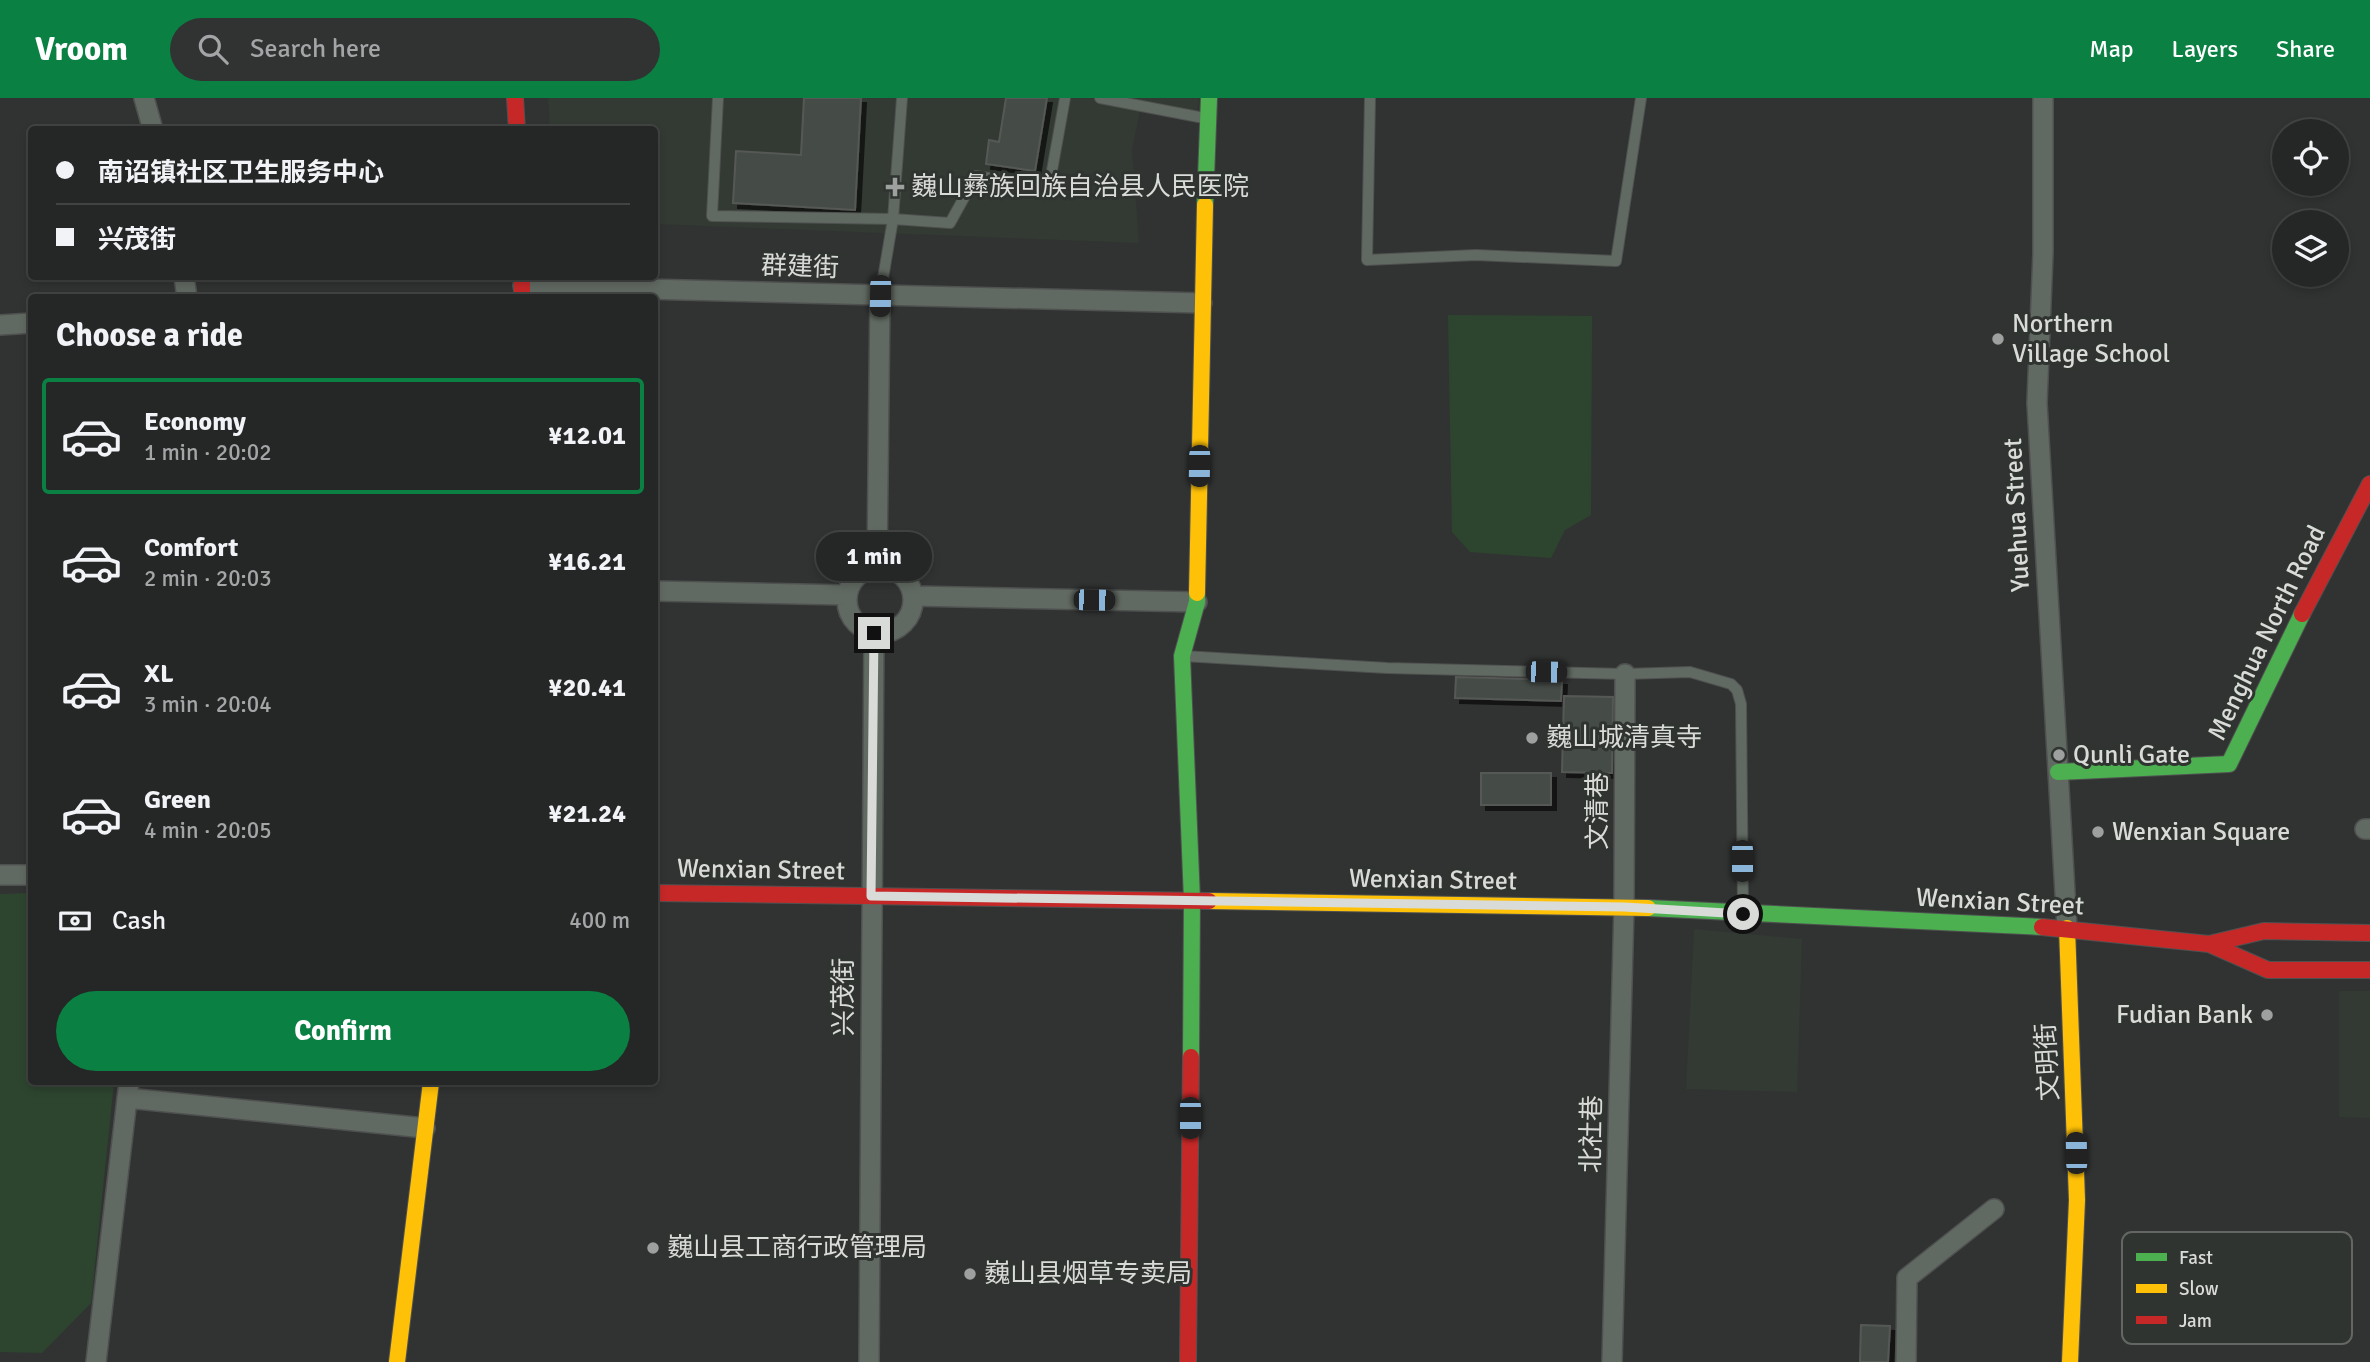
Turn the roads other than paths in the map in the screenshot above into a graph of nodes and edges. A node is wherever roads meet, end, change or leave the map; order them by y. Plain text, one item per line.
1 (144, 98) edge
2 (515, 98) edge
3 (718, 98) edge
4 (902, 98) edge
5 (1065, 98) edge
6 (1100, 98) edge
7 (1209, 98) edge
8 (1370, 98) edge
9 (1641, 98) edge
10 (2043, 98) edge
11 (1208, 119) junction
12 (152, 126) edge
13 (517, 126) edge
14 (893, 219) junction
15 (522, 287) edge
16 (880, 296) junction
17 (1202, 303) junction
18 (28, 323) edge
19 (0, 325) edge
20 (2370, 484) edge
21 (877, 566) junction
22 (658, 591) edge
23 (846, 595) junction
24 (913, 596) junction
25 (1197, 602) junction
26 (874, 633) junction
27 (1182, 656) junction
28 (1625, 674) junction
29 (2058, 772) junction
30 (0, 875) edge
31 (28, 875) edge
32 (658, 893) edge
33 (871, 896) junction
34 (1192, 900) junction
35 (1624, 907) junction
36 (1743, 914) junction
37 (2067, 928) junction
38 (2370, 933) edge
39 (2209, 944) junction
40 (2370, 970) edge
41 (431, 1085) edge
42 (128, 1090) edge
43 (425, 1128) junction
44 (1994, 1209) dead end
45 (96, 1362) edge
46 (397, 1362) edge
47 (869, 1362) edge
48 (1188, 1362) edge
49 (1612, 1362) edge
50 (1906, 1362) edge
51 (2070, 1362) edge

1 - 12 street
2 - 13 main road
3 - 14 lane
4 - 14 lane
5 - 14 lane
6 - 11 lane
7 - 11 main road
8 - 9 lane
10 - 29 street, Yuehua Street
11 - 17 main road
14 - 16 lane
15 - 16 street, 群建街
16 - 17 street, 群建街
16 - 21 street
17 - 25 main road
18 - 19 street
20 - 29 main road, Menghua North Road
21 - 23 street
21 - 24 street
22 - 23 street
23 - 26 street
24 - 25 street
24 - 26 street
25 - 27 main road
26 - 33 street, 兴茂街
27 - 28 lane
27 - 34 main road
28 - 35 street, 文清巷
28 - 36 lane
29 - 37 street, Yuehua Street
30 - 31 street
32 - 33 main road, Wenxian Street
33 - 34 main road, Wenxian Street
33 - 47 street, 兴茂街
34 - 35 main road, Wenxian Street
34 - 48 main road
35 - 36 main road, Wenxian Street
35 - 49 street, 北社巷
36 - 37 main road, Wenxian Street
37 - 39 main road, Wenxian Street
37 - 51 main road, 文明街
38 - 39 main road, Wenxian Street
39 - 40 main road, Wenxian Street
41 - 43 main road
42 - 43 street
42 - 45 street
43 - 46 main road
44 - 50 street

